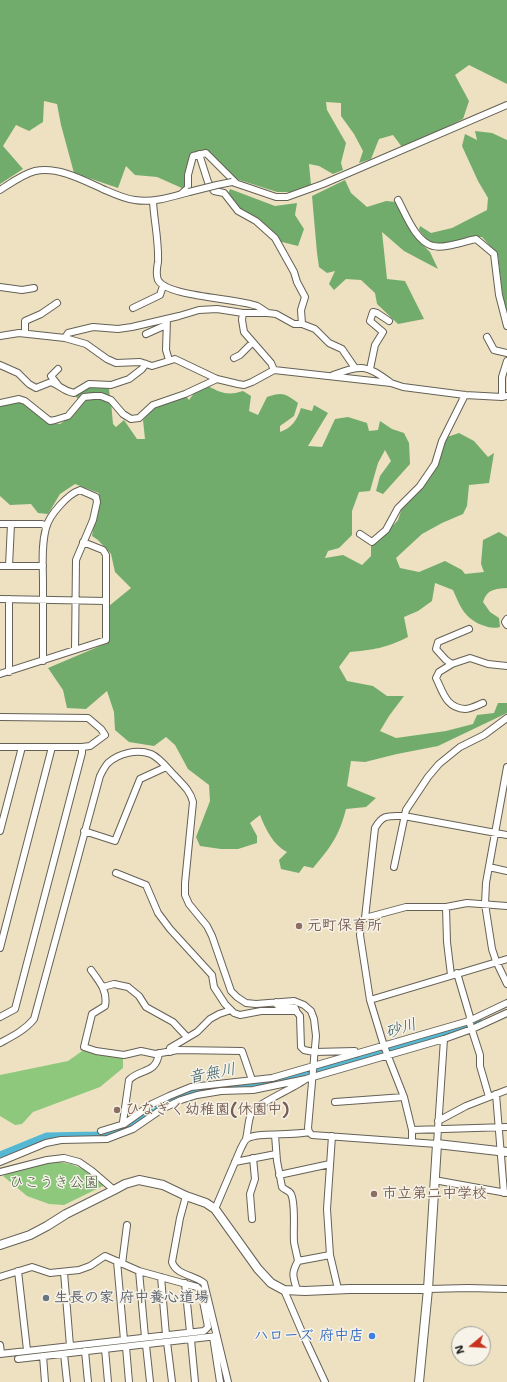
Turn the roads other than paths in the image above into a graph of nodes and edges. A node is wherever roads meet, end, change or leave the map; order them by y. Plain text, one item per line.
1 (507, 105) edge
2 (199, 154) junction
3 (234, 183) junction
4 (0, 190) edge
5 (180, 195) junction
6 (398, 200) dead end
7 (153, 201) junction
8 (164, 286) junction
9 (0, 287) edge
10 (34, 288) dead end
11 (57, 303) dead end
12 (133, 308) dead end
13 (243, 313) junction
14 (268, 313) junction
15 (389, 321) dead end
16 (166, 322) junction
17 (302, 324) junction
18 (507, 326) edge
19 (25, 334) junction
20 (146, 334) dead end
21 (0, 336) edge
22 (487, 337) dead end
23 (65, 338) junction
24 (253, 342) junction
25 (507, 353) edge
26 (234, 358) dead end
27 (169, 360) junction
28 (507, 361) edge
29 (0, 364) edge
30 (146, 364) junction
31 (355, 368) junction
32 (58, 369) dead end
33 (370, 369) junction
34 (274, 370) junction
35 (332, 376) junction
36 (217, 379) junction
37 (391, 383) junction
38 (58, 385) junction
39 (465, 395) junction
40 (505, 396) edge
41 (0, 403) edge
42 (0, 524) edge
43 (11, 524) junction
44 (46, 526) junction
45 (360, 534) dead end
46 (83, 542) junction
47 (0, 566) edge
48 (10, 566) junction
49 (43, 566) junction
50 (0, 599) edge
51 (9, 599) junction
52 (43, 599) junction
53 (76, 600) junction
54 (106, 601) junction
55 (507, 619) edge
56 (507, 625) edge
57 (469, 629) dead end
58 (75, 650) junction
59 (43, 661) junction
60 (452, 664) junction
61 (507, 666) edge
62 (9, 672) junction
63 (0, 674) edge
64 (483, 703) dead end
65 (0, 717) edge
66 (507, 718) edge
67 (0, 746) edge
68 (22, 747) junction
69 (52, 747) junction
70 (82, 747) junction
71 (166, 767) junction
72 (507, 767) edge
73 (404, 816) junction
74 (0, 830) edge
75 (84, 831) junction
76 (496, 833) junction
77 (507, 835) edge
78 (489, 867) junction
79 (394, 868) dead end
80 (507, 871) edge
81 (116, 873) dead end
82 (485, 904) junction
83 (507, 906) edge
84 (446, 907) junction
85 (365, 918) junction
86 (0, 948) edge
87 (507, 958) edge
88 (496, 961) junction
89 (91, 970) dead end
90 (454, 974) junction
91 (507, 984) edge
92 (103, 987) junction
93 (370, 1000) junction
94 (276, 1002) junction
95 (507, 1003) edge
96 (231, 1010) junction
97 (296, 1011) junction
98 (507, 1012) edge
99 (0, 1018) edge
100 (469, 1021) junction
101 (472, 1029) junction
102 (187, 1037) junction
103 (444, 1039) junction
104 (0, 1043) edge
105 (384, 1046) junction
106 (170, 1052) junction
107 (314, 1052) junction
108 (159, 1053) junction
109 (356, 1054) junction
110 (388, 1055) junction
111 (314, 1066) junction
112 (309, 1078) junction
113 (252, 1080) junction
114 (507, 1090) edge
115 (496, 1094) junction
116 (404, 1097) junction
117 (489, 1097) junction
118 (335, 1102) dead end
119 (438, 1121) junction
120 (124, 1124) junction
121 (507, 1127) edge
122 (499, 1128) junction
123 (412, 1130) junction
124 (438, 1130) junction
125 (101, 1131) dead end
126 (309, 1132) junction
127 (275, 1135) junction
128 (332, 1136) junction
129 (246, 1139) junction
130 (412, 1142) junction
131 (437, 1144) junction
132 (504, 1151) edge
133 (276, 1154) junction
134 (253, 1158) junction
135 (0, 1162) edge
136 (236, 1162) junction
137 (330, 1164) junction
138 (0, 1172) edge
139 (280, 1175) junction
140 (434, 1180) junction
141 (114, 1190) junction
142 (506, 1193) edge
143 (186, 1196) junction
144 (215, 1209) junction
145 (252, 1219) dead end
146 (127, 1226) dead end
147 (0, 1245) edge
148 (330, 1255) junction
149 (298, 1261) junction
150 (119, 1262) junction
151 (18, 1271) junction
152 (139, 1271) junction
153 (64, 1272) junction
154 (0, 1277) edge
155 (161, 1277) junction
156 (185, 1283) junction
157 (338, 1289) junction
158 (507, 1289) edge
159 (284, 1290) junction
160 (297, 1290) junction
161 (428, 1290) junction
162 (205, 1298) junction
163 (190, 1332) junction
164 (166, 1335) junction
165 (145, 1337) junction
166 (215, 1337) junction
167 (124, 1340) junction
168 (191, 1340) junction
169 (167, 1342) junction
170 (146, 1345) junction
171 (0, 1346) edge
172 (70, 1346) junction
173 (126, 1347) junction
174 (105, 1349) junction
175 (27, 1350) junction
176 (85, 1352) junction
177 (0, 1354) edge
178 (64, 1354) junction
179 (43, 1356) junction
180 (18, 1359) dead end
181 (45, 1382) edge
182 (67, 1382) edge
183 (88, 1382) edge
184 (108, 1382) edge
185 (129, 1382) edge
186 (150, 1382) edge
187 (172, 1382) edge
188 (195, 1382) edge
189 (220, 1382) edge
190 (228, 1382) edge
191 (325, 1382) edge
192 (419, 1382) edge

1 - 3 street
2 - 3 street
2 - 5 street
2 - 17 street
3 - 5 street, bridge
4 - 7 street
5 - 7 street
6 - 18 street
7 - 8 street
8 - 12 street
8 - 14 street
9 - 10 street
11 - 19 street
13 - 14 street
13 - 16 street
13 - 24 street
14 - 17 street
15 - 33 street
16 - 20 street
16 - 23 street
16 - 27 street
17 - 31 street
19 - 21 street
19 - 23 street
22 - 25 street
23 - 30 street
24 - 26 street
24 - 34 street
27 - 30 street
27 - 36 street
28 - 40 street
29 - 38 street
30 - 38 street
31 - 33 street
31 - 35 street
32 - 38 street
33 - 37 street
34 - 35 street
34 - 36 street
35 - 37 street
36 - 41 street
37 - 39 street
39 - 40 street
39 - 45 street
42 - 43 street
43 - 44 street
43 - 48 street
44 - 46 street
44 - 49 street
46 - 53 street
46 - 54 street
47 - 48 street
48 - 49 street
49 - 52 street
50 - 51 street
51 - 52 street
51 - 62 street
52 - 53 street
52 - 59 street
53 - 54 street
53 - 58 street
54 - 58 street
55 - 56 street
57 - 60 street
58 - 59 street
59 - 62 street
60 - 61 street
60 - 64 street
62 - 63 street
65 - 70 street
66 - 73 street
67 - 68 street
68 - 69 street
68 - 74 street
69 - 70 street
69 - 86 street
70 - 99 street
71 - 75 street
71 - 75 street
71 - 94 street
72 - 76 street
73 - 76 street
73 - 79 street
73 - 85 street
75 - 104 street
76 - 77 street
76 - 78 street
78 - 80 street
78 - 82 street
81 - 96 street
82 - 83 street
82 - 84 street
82 - 88 street
84 - 85 street
84 - 90 street
85 - 93 street
87 - 88 street
88 - 90 street
88 - 91 street
89 - 92 street
90 - 93 street
90 - 100 street
92 - 102 street
92 - 108 street
93 - 105 street
94 - 97 street
94 - 107 street
95 - 100 street
96 - 97 street
96 - 102 street
97 - 107 street
98 - 101 street
100 - 101 street
100 - 105 street
101 - 103 street
101 - 117 street
102 - 106 street
103 - 110 street
103 - 119 street
105 - 109 street
105 - 110 street
106 - 108 street
106 - 113 street
107 - 109 street
107 - 111 street
108 - 120 street
109 - 111 street
110 - 112 street
110 - 116 street
111 - 112 street
111 - 113 street
112 - 126 street
112 - 129 street
112 - 135 street
113 - 120 street
114 - 115 street
115 - 117 street
115 - 122 street
116 - 118 street
116 - 123 street
117 - 119 street
119 - 124 street
120 - 125 street
121 - 122 street
122 - 124 street
122 - 132 street
123 - 124 street
123 - 130 street
124 - 131 street
126 - 127 street
126 - 128 street
127 - 129 street
127 - 133 street
128 - 130 street
128 - 137 street
129 - 136 street
130 - 131 street
131 - 132 main road
131 - 140 main road
132 - 142 street
133 - 134 street
133 - 139 street
134 - 136 street
134 - 145 street
136 - 144 street
137 - 139 street
137 - 148 street
138 - 141 street
139 - 149 street
140 - 142 street
140 - 161 main road
141 - 143 main road
141 - 147 main road
143 - 144 main road
143 - 162 street
144 - 159 main road
146 - 150 street
148 - 149 street
148 - 157 street
149 - 160 street
150 - 152 street
150 - 153 street
150 - 167 street
151 - 153 street
151 - 154 street
151 - 175 street
152 - 155 street
152 - 165 street
153 - 172 street
155 - 156 street
155 - 164 street
156 - 162 street
156 - 163 street
157 - 160 main road
157 - 161 main road
158 - 161 street
159 - 160 main road
159 - 191 street
161 - 192 main road
162 - 163 street
162 - 166 street
163 - 164 street
164 - 165 street
165 - 167 street
166 - 168 street
166 - 189 street
166 - 190 street
167 - 172 street
168 - 169 street
168 - 188 street
169 - 170 street
169 - 187 street
170 - 173 street
170 - 186 street
171 - 177 street
172 - 175 street
173 - 174 street
173 - 185 street
174 - 176 street
174 - 184 street
175 - 177 street
176 - 178 street
176 - 183 street
178 - 179 street
178 - 182 street
179 - 180 street
179 - 181 street

